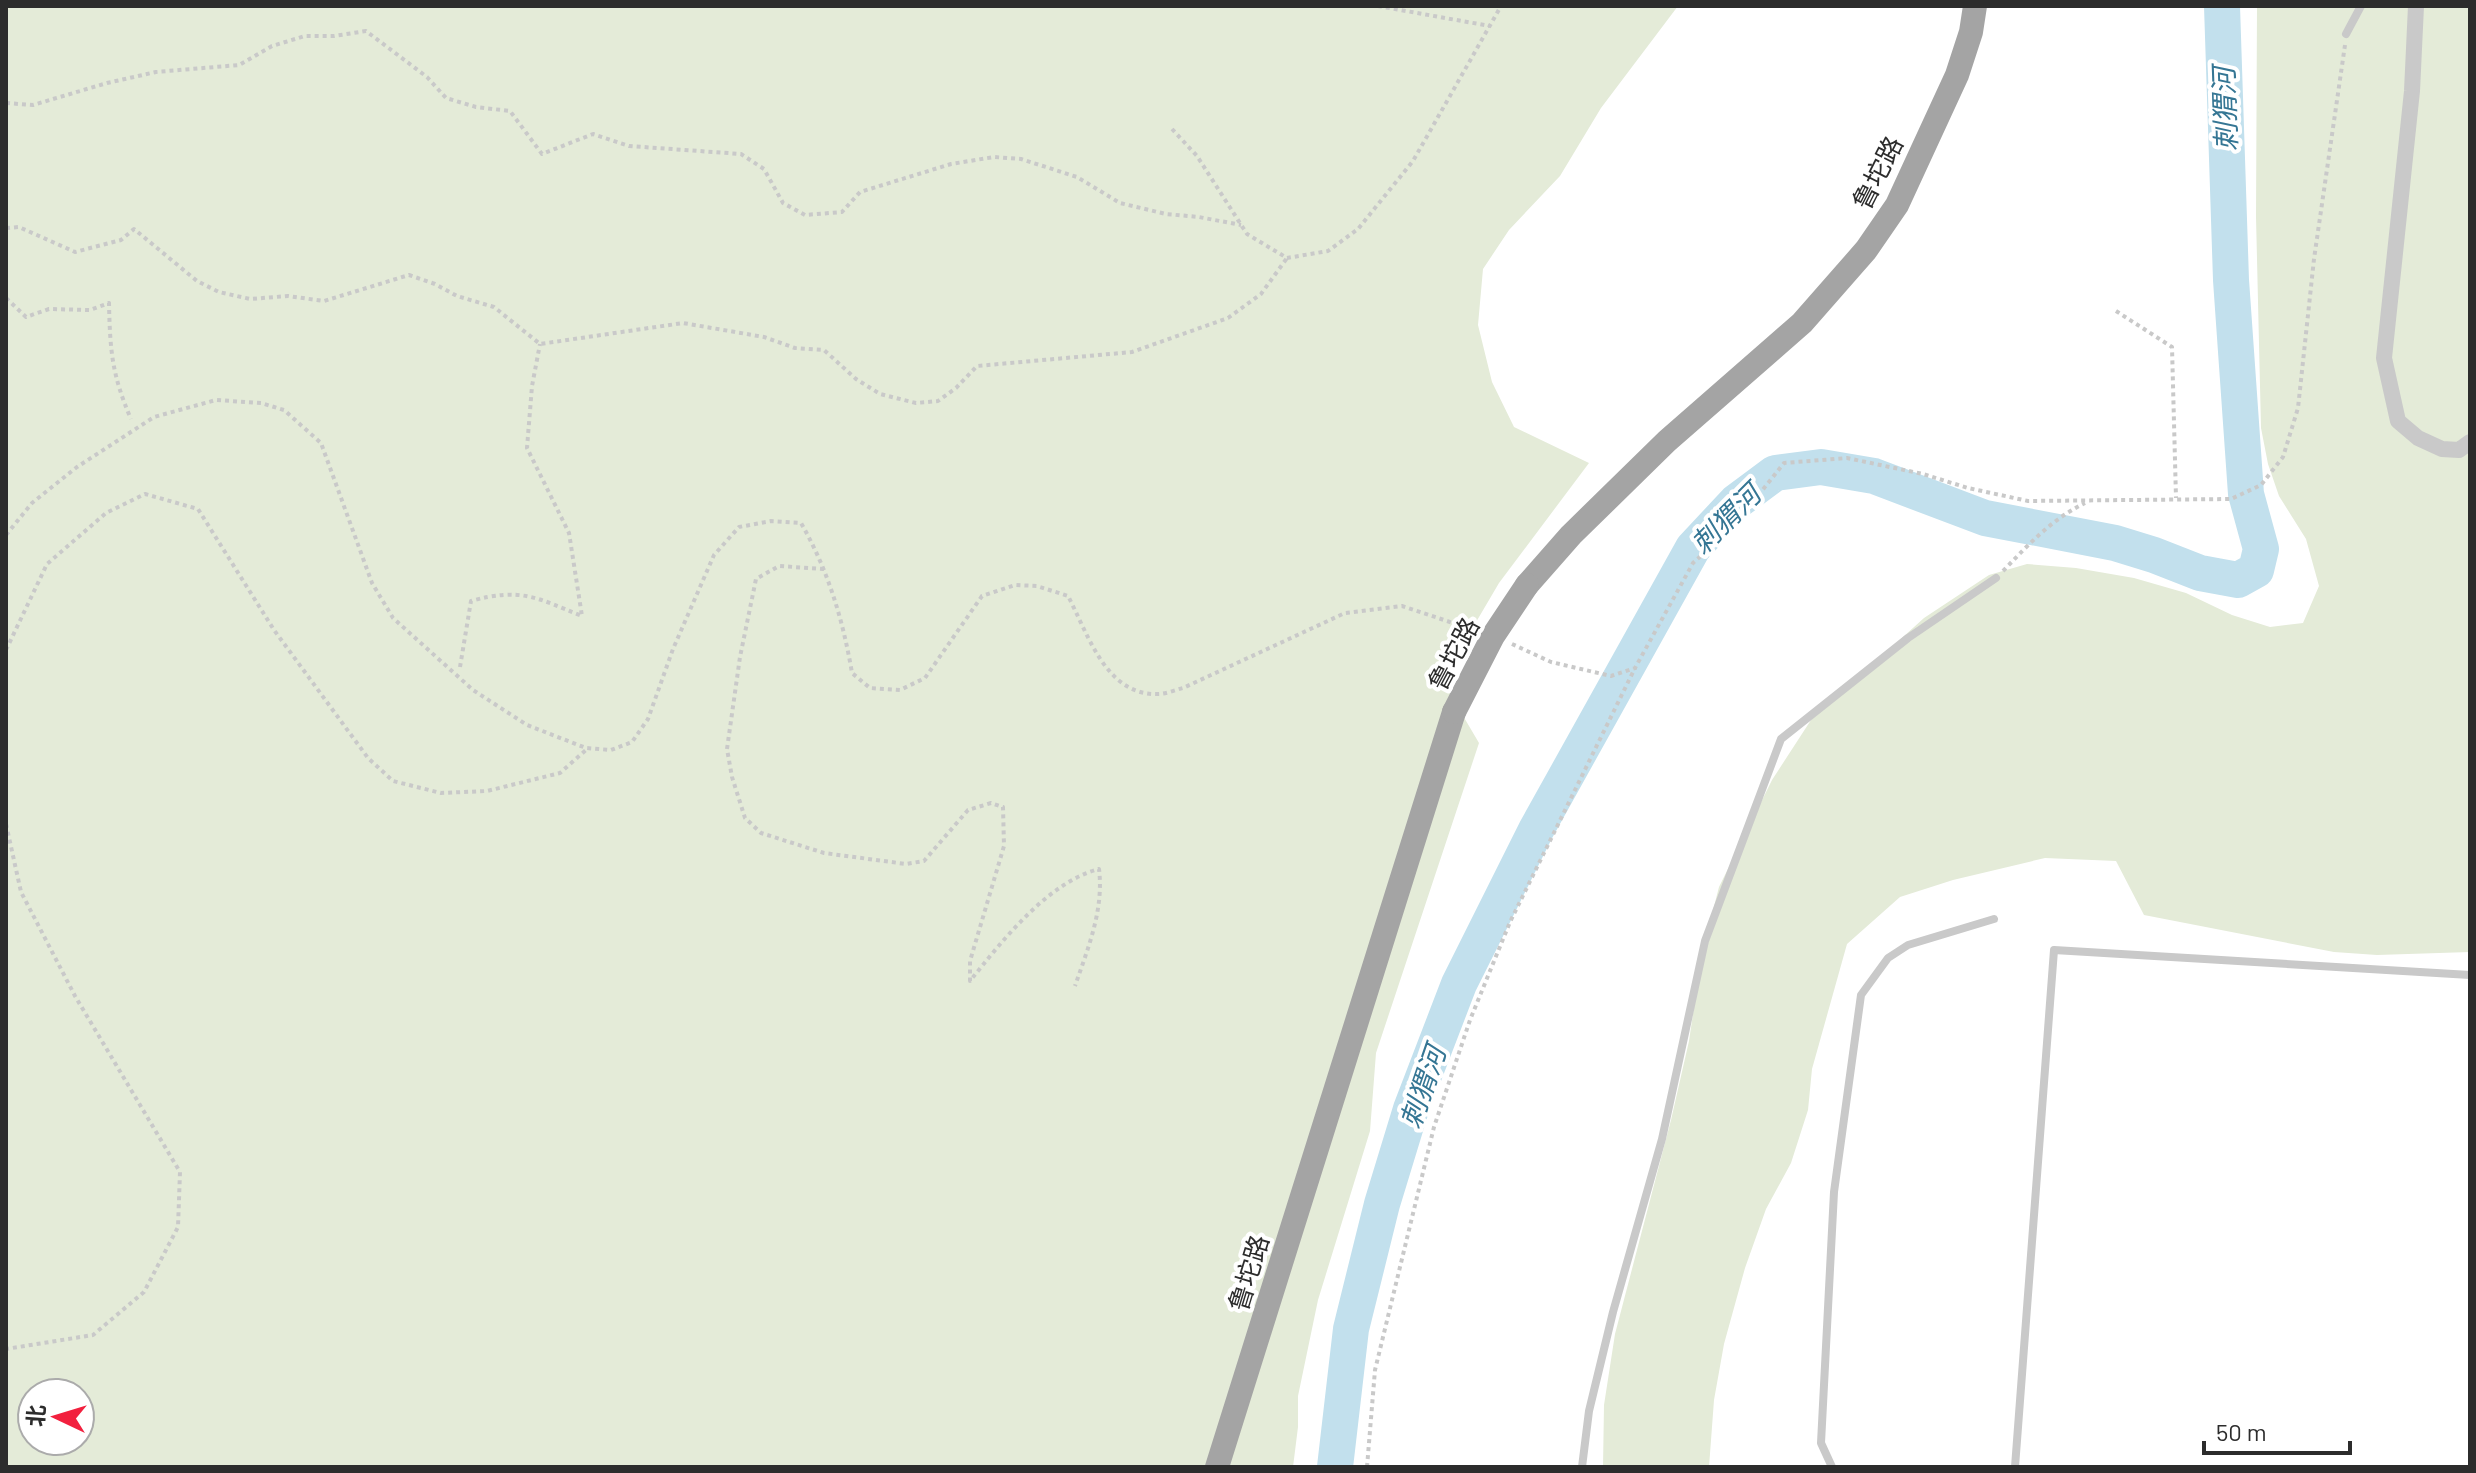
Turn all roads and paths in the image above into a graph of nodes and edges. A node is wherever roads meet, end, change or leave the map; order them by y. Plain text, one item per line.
1 (1378, 6) edge
2 (1501, 6) edge
3 (1975, 6) edge
4 (2361, 6) edge
5 (2416, 6) edge
6 (1490, 26) junction
7 (2346, 34) joint
8 (6, 103) edge
9 (1172, 129) dead end
10 (1241, 225) junction
11 (6, 228) edge
12 (1287, 258) junction
13 (6, 298) edge
14 (2116, 311) dead end
15 (540, 344) junction
16 (131, 419) dead end
17 (2470, 442) edge
18 (2176, 498) junction
19 (2089, 502) junction
20 (6, 535) edge
21 (824, 569) junction
22 (1996, 578) joint
23 (1482, 633) dead end
24 (1509, 642) dead end
25 (6, 650) edge
26 (460, 667) dead end
27 (1635, 668) junction
28 (588, 748) junction
29 (6, 824) edge
30 (1994, 919) dead end
31 (2470, 975) edge
32 (1075, 986) dead end
33 (6, 1349) edge
34 (1217, 1467) edge
35 (1367, 1467) edge
36 (1582, 1467) edge
37 (1832, 1467) edge
38 (2015, 1467) edge

1 - 6 path
2 - 6 path
3 - 34 main road, 鲁坨路, bridge
4 - 7 lane
5 - 17 street
6 - 12 path
7 - 18 path
8 - 10 path
9 - 10 path
10 - 12 path
11 - 15 path
12 - 15 path
13 - 16 path
14 - 18 path
15 - 26 path
18 - 19 path
19 - 22 path
19 - 27 path
20 - 28 path
21 - 23 path
21 - 28 path
21 - 32 path
22 - 36 lane
24 - 27 path
25 - 28 path
27 - 35 path
29 - 33 path
30 - 37 lane
31 - 38 lane

